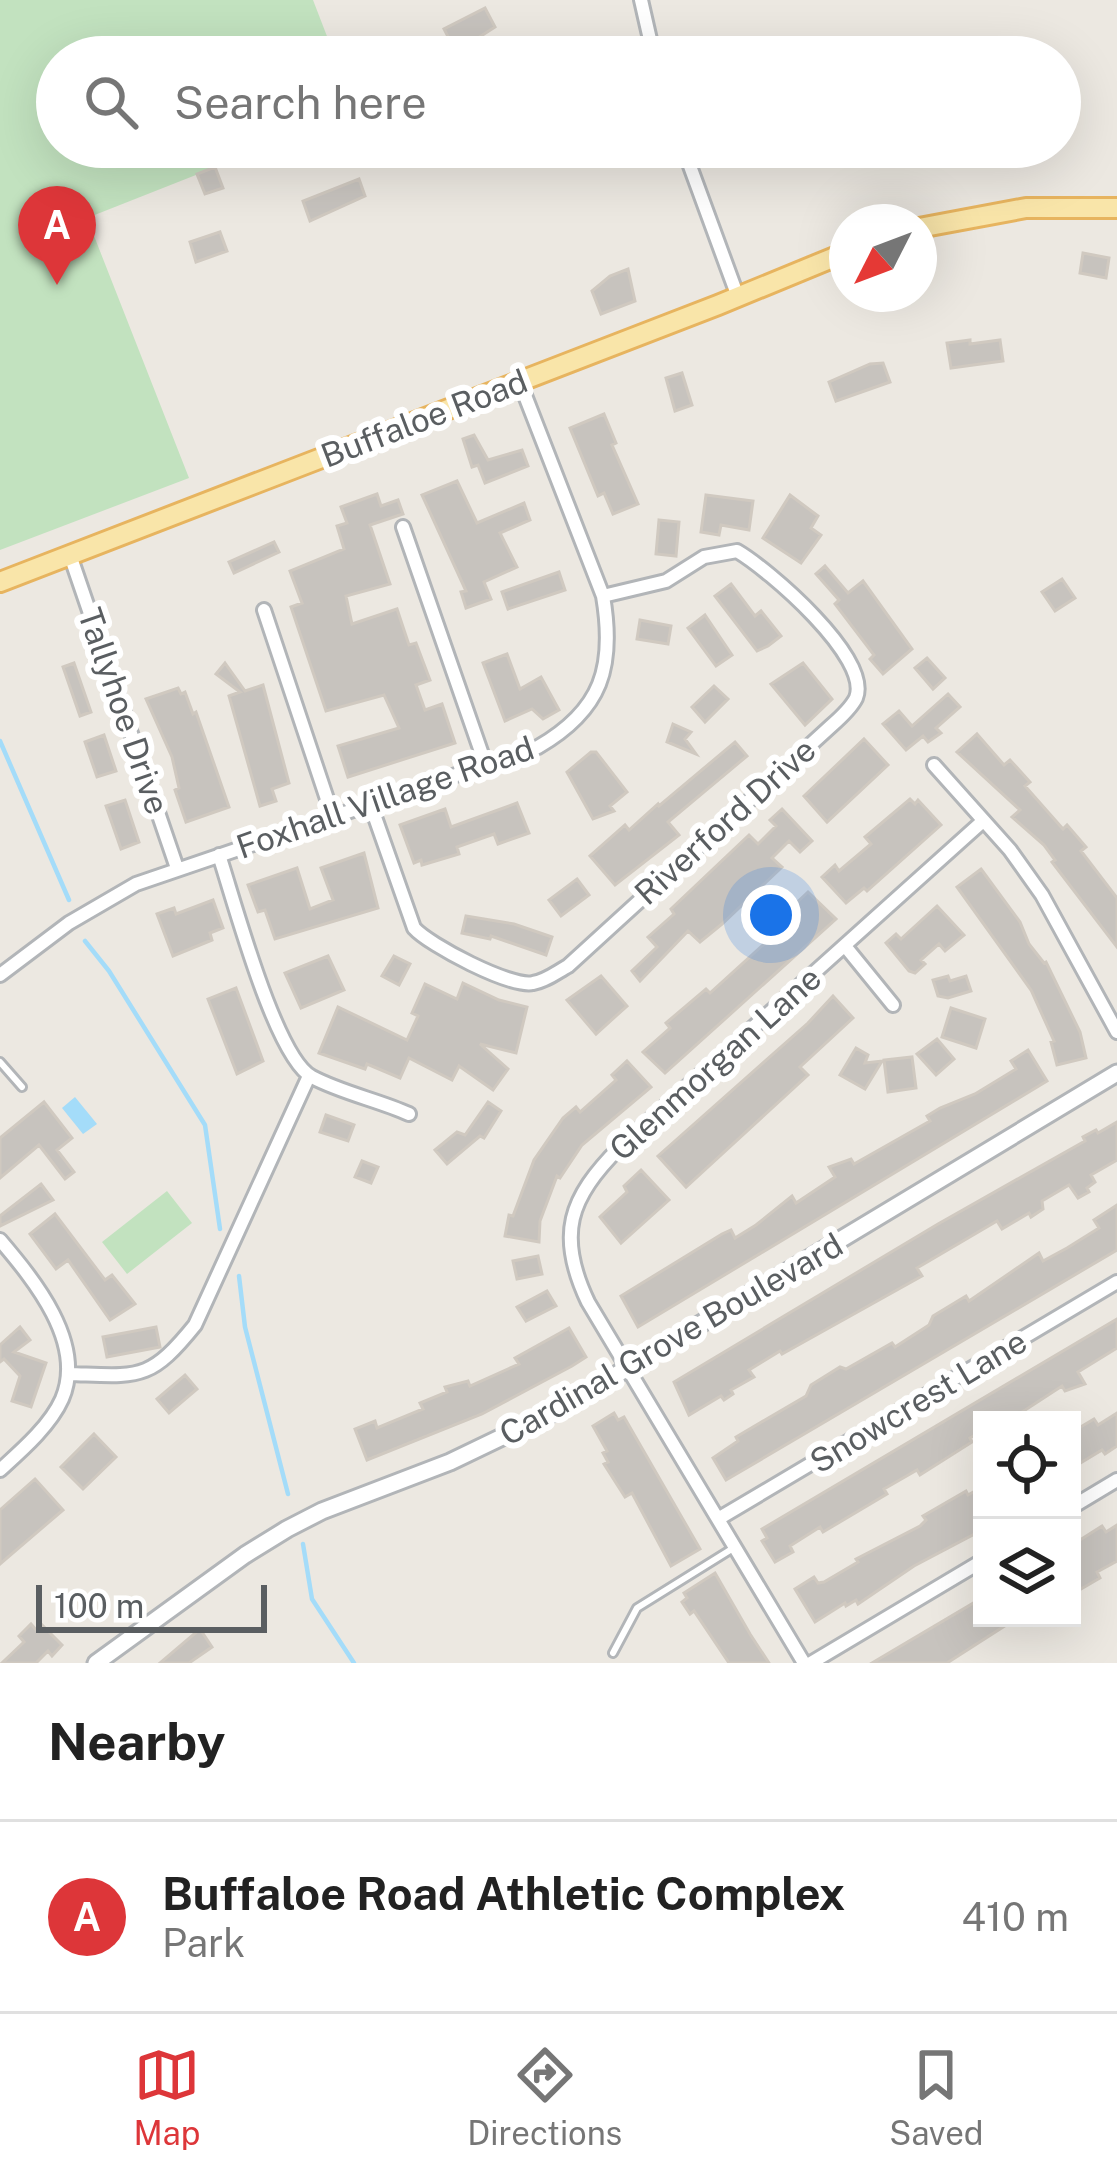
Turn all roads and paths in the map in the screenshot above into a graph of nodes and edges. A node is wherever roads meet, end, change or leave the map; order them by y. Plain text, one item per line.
1 (641, 0) edge
2 (649, 36) edge
3 (691, 168) edge
4 (1117, 208) edge
5 (937, 225) edge
6 (829, 259) edge
7 (738, 297) junction
8 (519, 380) junction
9 (403, 527) dead end
10 (70, 555) junction
11 (0, 582) edge
12 (603, 596) junction
13 (264, 610) dead end
14 (934, 765) dead end
15 (486, 766) junction
16 (370, 803) junction
17 (332, 814) junction
18 (983, 821) junction
19 (219, 855) junction
20 (177, 868) junction
21 (844, 946) junction
22 (0, 975) edge
23 (893, 1005) dead end
24 (1117, 1032) edge
25 (0, 1062) edge
26 (1117, 1073) edge
27 (309, 1076) junction
28 (22, 1087) dead end
29 (409, 1114) dead end
30 (2, 1247) edge
31 (1117, 1282) edge
32 (628, 1368) junction
33 (69, 1374) junction
34 (0, 1470) edge
35 (1117, 1480) edge
36 (1081, 1502) edge
37 (718, 1520) junction
38 (734, 1547) junction
39 (973, 1566) edge
40 (613, 1653) dead end
41 (96, 1663) edge
42 (807, 1663) edge

1 - 2 street
3 - 7 street
4 - 5 main road
6 - 7 main road, Buffaloe Road
7 - 8 main road, Buffaloe Road
8 - 10 main road, Buffaloe Road
8 - 12 street, Foxhall Village Road
9 - 15 street
10 - 11 main road, Buffaloe Road
10 - 20 street, Tallyhoe Drive
12 - 15 street, Foxhall Village Road
12 - 16 street, Riverford Drive
13 - 17 street
14 - 18 street
15 - 16 street, Foxhall Village Road
16 - 17 street, Foxhall Village Road
17 - 19 street, Foxhall Village Road
18 - 21 street, Glenmorgan Lane
18 - 24 street
19 - 20 street, Foxhall Village Road
19 - 27 street
20 - 22 street, Foxhall Village Road
21 - 23 street
21 - 32 street, Glenmorgan Lane
25 - 28 lane
26 - 32 street, Cardinal Grove Boulevard
27 - 29 street
27 - 33 street
30 - 33 street
31 - 37 street, Snowcrest Lane
32 - 37 street, Glenmorgan Lane
32 - 41 street, Cardinal Grove Boulevard
33 - 34 street
35 - 36 street
37 - 38 street, Glenmorgan Lane
38 - 40 lane
38 - 42 street, Glenmorgan Lane
39 - 42 street

